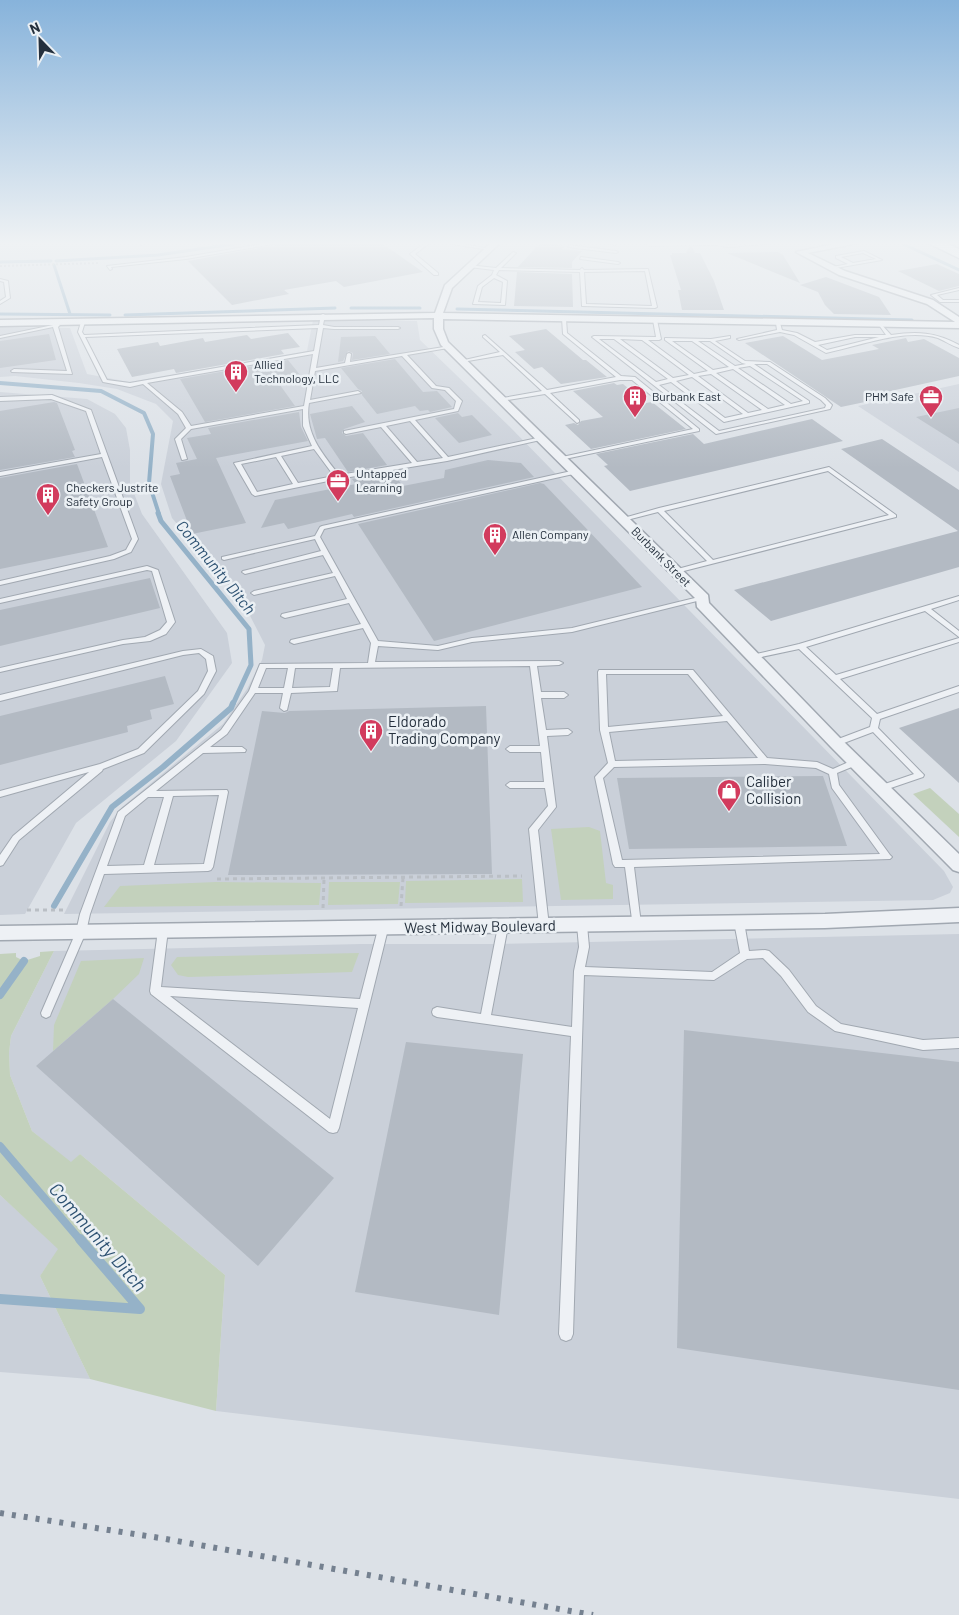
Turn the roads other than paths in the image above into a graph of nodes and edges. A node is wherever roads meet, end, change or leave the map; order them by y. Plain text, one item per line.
1 (242, 317) edge
2 (323, 317) edge
3 (439, 317) edge
4 (524, 317) edge
5 (564, 318) junction
6 (655, 320) junction
7 (0, 322) edge
8 (67, 322) junction
9 (83, 322) junction
10 (882, 325) junction
11 (959, 325) edge
12 (55, 326) junction
13 (321, 326) junction
14 (779, 327) junction
15 (398, 328) dead end
16 (83, 336) junction
17 (485, 336) dead end
18 (889, 336) junction
19 (0, 337) edge
20 (614, 337) junction
21 (728, 337) dead end
22 (641, 338) junction
23 (659, 339) junction
24 (666, 339) junction
25 (739, 339) dead end
26 (692, 340) junction
27 (711, 340) junction
28 (814, 344) junction
29 (448, 347) junction
30 (959, 347) edge
31 (316, 352) junction
32 (504, 353) junction
33 (349, 354) dead end
34 (403, 354) junction
35 (462, 361) junction
36 (347, 364) junction
37 (750, 364) junction
38 (734, 367) junction
39 (313, 370) junction
40 (14, 372) dead end
41 (712, 372) junction
42 (693, 376) junction
43 (620, 378) junction
44 (672, 380) junction
45 (145, 384) junction
46 (655, 384) junction
47 (546, 392) junction
48 (358, 393) dead end
49 (0, 399) edge
50 (823, 399) junction
51 (503, 400) junction
52 (807, 402) junction
53 (307, 405) junction
54 (790, 406) junction
55 (767, 411) junction
56 (746, 415) junction
57 (411, 419) junction
58 (577, 421) dead end
59 (382, 424) junction
60 (189, 428) junction
61 (346, 432) dead end
62 (542, 439) junction
63 (315, 447) junction
64 (104, 455) junction
65 (278, 455) junction
66 (184, 459) dead end
67 (447, 459) junction
68 (562, 459) junction
69 (414, 463) junction
70 (576, 472) junction
71 (0, 474) edge
72 (338, 476) junction
73 (296, 485) junction
74 (659, 510) junction
75 (623, 519) junction
76 (317, 537) junction
77 (326, 552) junction
78 (224, 558) dead end
79 (712, 562) junction
80 (676, 571) junction
81 (244, 572) dead end
82 (338, 574) junction
83 (0, 583) edge
84 (254, 594) dead end
85 (703, 598) junction
86 (959, 598) edge
87 (352, 600) junction
88 (0, 601) edge
89 (926, 608) junction
90 (285, 616) dead end
91 (365, 625) junction
92 (959, 635) edge
93 (959, 640) edge
94 (294, 642) dead end
95 (375, 643) junction
96 (801, 646) junction
97 (752, 657) junction
98 (533, 663) junction
99 (559, 663) dead end
100 (337, 665) junction
101 (371, 665) junction
102 (292, 666) junction
103 (0, 670) edge
104 (835, 678) junction
105 (959, 689) edge
106 (288, 690) junction
107 (253, 691) junction
108 (539, 695) junction
109 (564, 695) dead end
110 (0, 698) edge
111 (284, 708) dead end
112 (876, 717) junction
113 (729, 718) junction
114 (874, 729) junction
115 (604, 730) junction
116 (568, 732) dead end
117 (542, 733) junction
118 (836, 742) junction
119 (510, 749) dead end
120 (544, 749) junction
121 (201, 750) junction
122 (242, 750) dead end
123 (766, 761) junction
124 (856, 762) junction
125 (612, 764) junction
126 (102, 766) junction
127 (833, 772) junction
128 (510, 785) dead end
129 (549, 785) junction
130 (882, 788) junction
131 (0, 794) edge
132 (146, 794) junction
133 (169, 794) junction
134 (0, 862) edge
135 (629, 863) junction
136 (959, 865) edge
137 (148, 869) junction
138 (102, 870) junction
139 (959, 915) edge
140 (740, 922) junction
141 (636, 924) junction
142 (582, 925) junction
143 (503, 926) junction
144 (544, 926) junction
145 (382, 929) junction
146 (163, 930) junction
147 (81, 932) junction
148 (0, 933) edge
149 (745, 955) junction
150 (579, 971) junction
151 (154, 991) junction
152 (364, 1004) junction
153 (437, 1012) dead end
154 (46, 1014) dead end
155 (485, 1019) junction
156 (577, 1032) junction
157 (959, 1043) edge
158 (566, 1334) dead end

1 - 9 street
2 - 13 lane
3 - 29 street, Burbank Street
4 - 5 street
5 - 6 street
5 - 43 lane
6 - 14 street
6 - 23 lane
7 - 8 street
8 - 9 street
8 - 12 lane
9 - 16 lane
10 - 11 street
10 - 14 street
10 - 18 lane
12 - 19 lane
12 - 40 lane
13 - 15 lane
13 - 16 lane
13 - 31 lane
14 - 25 lane
14 - 28 lane
16 - 45 lane
17 - 32 lane
18 - 28 lane
18 - 28 lane
18 - 30 lane
20 - 22 lane
20 - 44 lane
20 - 46 lane
21 - 27 lane
22 - 23 lane
22 - 42 lane
23 - 24 lane
24 - 26 lane
24 - 41 lane
26 - 27 lane
26 - 38 lane
27 - 37 lane
29 - 34 lane
29 - 35 street, Burbank Street
31 - 39 lane
31 - 45 lane
32 - 35 lane
32 - 47 lane
33 - 36 lane
34 - 36 lane
34 - 57 lane
35 - 51 street, Burbank Street
36 - 39 lane
37 - 38 lane
37 - 50 lane
37 - 52 lane
38 - 41 lane
38 - 54 lane
39 - 53 lane
41 - 42 lane
41 - 55 lane
42 - 44 lane
42 - 56 lane
43 - 47 lane
43 - 68 lane
44 - 46 lane
44 - 56 lane
45 - 60 lane
46 - 50 lane
47 - 51 lane
47 - 58 lane
48 - 53 lane
49 - 64 lane
50 - 52 lane
51 - 62 street, Burbank Street
52 - 54 lane
53 - 60 lane
53 - 63 lane
54 - 55 lane
55 - 56 lane
57 - 59 lane
57 - 67 lane
59 - 61 lane
59 - 69 lane
60 - 66 lane
62 - 67 lane
62 - 68 street, Burbank Street
63 - 65 lane
63 - 72 lane
64 - 71 lane
64 - 83 lane
65 - 73 lane
65 - 73 lane
67 - 69 lane
68 - 70 street, Burbank Street
69 - 72 lane
70 - 75 street, Burbank Street
70 - 76 lane
72 - 73 lane
74 - 75 lane
74 - 79 lane
74 - 79 lane
75 - 80 street, Burbank Street
76 - 77 lane
76 - 78 lane
77 - 81 lane
77 - 82 lane
79 - 80 lane
80 - 85 street, Burbank Street
82 - 84 lane
82 - 87 lane
85 - 95 lane
85 - 97 street, Burbank Street
86 - 89 lane
87 - 90 lane
87 - 91 lane
88 - 103 lane
89 - 92 lane
89 - 96 lane
91 - 94 lane
91 - 95 lane
93 - 104 lane
95 - 101 lane
96 - 97 lane
96 - 104 lane
97 - 118 street, Burbank Street
98 - 99 lane
98 - 101 lane
98 - 108 lane
100 - 101 lane
100 - 102 lane
100 - 106 lane
102 - 106 lane
102 - 107 lane
104 - 112 lane
105 - 112 lane
106 - 107 lane
106 - 111 lane
107 - 121 lane
108 - 109 lane
108 - 117 lane
110 - 126 lane
112 - 114 lane
113 - 115 lane
113 - 115 lane
113 - 123 lane
114 - 118 lane
114 - 130 lane
115 - 125 lane
116 - 117 lane
117 - 120 lane
118 - 124 street, Burbank Street
119 - 120 lane
120 - 129 lane
121 - 122 lane
121 - 132 lane
123 - 125 lane
123 - 127 lane
124 - 127 lane
124 - 130 street, Burbank Street
125 - 135 lane
126 - 131 lane
126 - 134 lane
127 - 135 lane
128 - 129 lane
129 - 144 lane
130 - 136 street, Burbank Street
132 - 133 lane
132 - 138 lane
133 - 137 lane
133 - 137 lane
135 - 141 lane
137 - 138 lane
138 - 147 lane
139 - 140 street, West Midway Boulevard
140 - 141 street, West Midway Boulevard
140 - 149 lane
141 - 142 street, West Midway Boulevard
142 - 144 street, West Midway Boulevard
142 - 150 lane
143 - 144 street, West Midway Boulevard
143 - 145 street, West Midway Boulevard
143 - 155 lane
145 - 146 street, West Midway Boulevard
145 - 152 lane
146 - 147 street, West Midway Boulevard
146 - 151 lane
147 - 148 street, West Midway Boulevard
147 - 154 lane
149 - 150 lane
149 - 157 lane
150 - 156 lane
151 - 152 lane
151 - 152 lane
153 - 155 lane
155 - 156 lane
156 - 158 lane

